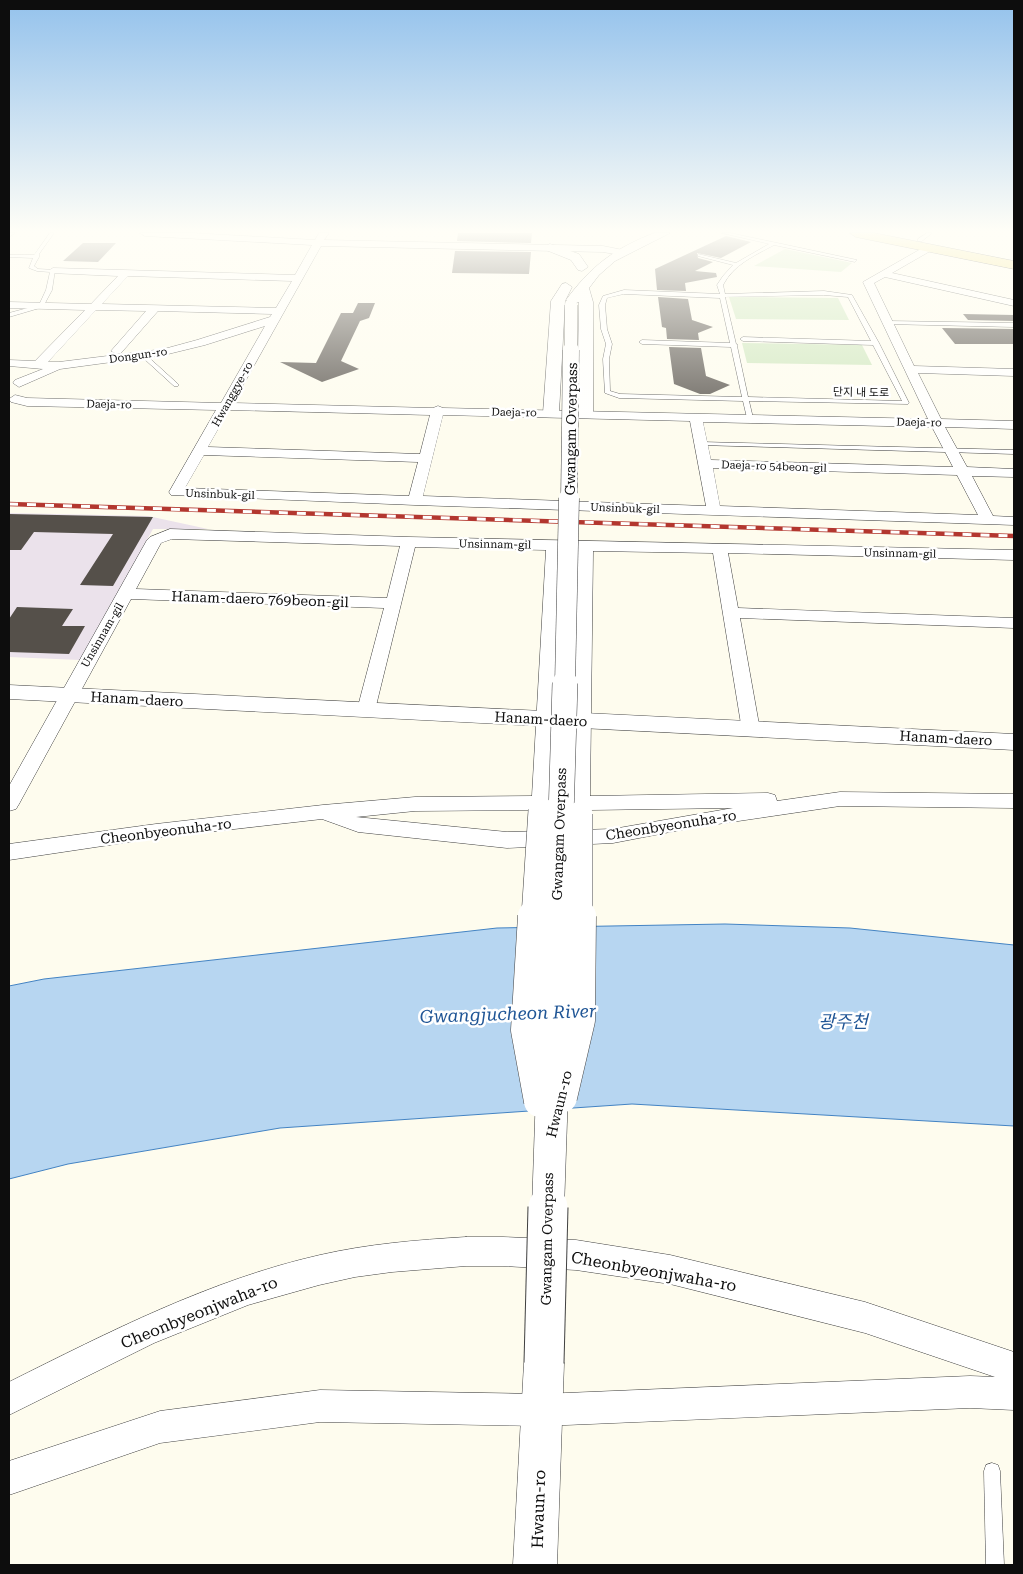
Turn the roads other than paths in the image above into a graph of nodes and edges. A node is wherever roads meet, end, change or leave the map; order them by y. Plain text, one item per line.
1 (39, 306) edge
2 (65, 306) edge
3 (282, 306) edge
4 (558, 306) edge
5 (573, 306) edge
6 (586, 306) edge
7 (602, 306) edge
8 (724, 306) edge
9 (856, 306) edge
10 (880, 306) edge
11 (94, 307) junction
12 (154, 309) junction
13 (9, 315) edge
14 (276, 316) junction
15 (888, 323) junction
16 (1014, 325) edge
17 (743, 339) dead end
18 (642, 342) dead end
19 (876, 343) junction
20 (734, 345) junction
21 (34, 350) dead end
22 (52, 350) junction
23 (115, 355) junction
24 (143, 356) junction
25 (9, 363) edge
26 (38, 365) junction
27 (60, 366) junction
28 (910, 369) junction
29 (1014, 372) edge
30 (14, 382) edge
31 (176, 385) dead end
32 (746, 399) junction
33 (12, 400) edge
34 (225, 406) junction
35 (438, 410) junction
36 (551, 413) junction
37 (585, 414) junction
38 (696, 417) junction
39 (750, 418) junction
40 (936, 422) junction
41 (1014, 425) edge
42 (702, 444) junction
43 (951, 450) junction
44 (200, 451) junction
45 (1014, 452) edge
46 (425, 458) junction
47 (705, 464) junction
48 (963, 471) junction
49 (1014, 473) edge
50 (176, 492) joint
51 (415, 501) junction
52 (714, 511) junction
53 (988, 520) junction
54 (1014, 521) edge
55 (409, 542) junction
56 (554, 545) junction
57 (585, 546) junction
58 (720, 549) junction
59 (1012, 559) edge
60 (126, 594) junction
61 (393, 603) junction
62 (731, 613) junction
63 (1014, 623) edge
64 (9, 692) edge
65 (68, 695) junction
66 (366, 710) junction
67 (545, 719) junction
68 (581, 721) junction
69 (751, 730) junction
70 (1014, 742) edge
71 (840, 799) junction
72 (1014, 801) edge
73 (9, 804) edge
74 (541, 806) junction
75 (580, 808) junction
76 (323, 812) junction
77 (9, 852) edge
78 (549, 1148) junction
79 (544, 1362) joint
80 (1014, 1368) edge
81 (1014, 1394) edge
82 (9, 1399) edge
83 (542, 1410) junction
84 (992, 1471) dead end
85 (9, 1478) edge
86 (536, 1565) edge
87 (995, 1565) edge

1 - 13 lane
2 - 11 street
3 - 14 street, Hwanggye-ro
4 - 36 street
5 - 78 street, Gwangam Overpass, bridge
6 - 37 street
7 - 32 lane
8 - 20 lane
9 - 19 lane, 단지 내 도로
10 - 15 street
11 - 12 street
11 - 22 street
12 - 14 street
12 - 23 street, Dongun-ro
14 - 24 street, Dongun-ro
14 - 34 street, Hwanggye-ro
15 - 16 lane
15 - 28 street
17 - 19 lane
18 - 20 lane
19 - 32 lane, 단지 내 도로
20 - 32 lane
21 - 22 street
22 - 23 street
22 - 26 street
23 - 24 street, Dongun-ro
23 - 27 street, Dongun-ro
24 - 31 lane
25 - 26 street, Dongun-ro
26 - 27 street, Dongun-ro
27 - 30 street, Dongun-ro
28 - 29 street
28 - 40 street
30 - 33 street
32 - 39 lane
33 - 34 street, Daeja-ro
34 - 35 street, Daeja-ro
34 - 44 street, Hwanggye-ro
35 - 36 street, Daeja-ro
35 - 46 street
36 - 37 street, Daeja-ro
37 - 38 street, Daeja-ro
38 - 39 street, Daeja-ro
38 - 42 street, Daeja-ro 54beon-gil
39 - 40 street, Daeja-ro
40 - 41 street, Daeja-ro
40 - 43 street
42 - 43 lane
42 - 47 street, Daeja-ro 54beon-gil
43 - 45 lane
43 - 48 street
44 - 46 street
44 - 50 street, Hwanggye-ro
46 - 51 street
47 - 48 street, Daeja-ro 54beon-gil
47 - 52 street, Daeja-ro 54beon-gil
48 - 49 street, Daeja-ro 54beon-gil
48 - 53 street
50 - 51 street, Unsinbuk-gil
51 - 52 street, Unsinbuk-gil
52 - 53 street, Unsinbuk-gil
53 - 54 street, Unsinbuk-gil
55 - 56 street, Unsinnam-gil
55 - 60 street, Unsinnam-gil
55 - 61 street
56 - 57 street, Unsinnam-gil
56 - 67 street, Hwaun-ro
57 - 58 street, Unsinnam-gil
57 - 68 street, Hwaun-ro
58 - 59 street, Unsinnam-gil
58 - 62 street
60 - 61 street, Hanam-daero 769beon-gil
60 - 65 street, Unsinnam-gil
61 - 66 street
62 - 63 street
62 - 69 street
64 - 65 street, Hanam-daero
65 - 66 street, Hanam-daero
65 - 73 street
66 - 67 street, Hanam-daero
67 - 68 street, Hanam-daero
67 - 74 street, Hwaun-ro
68 - 69 street, Hanam-daero
68 - 75 street, Hwaun-ro
69 - 70 street, Hanam-daero
71 - 72 street, Cheonbyeonuha-ro
71 - 75 street, Cheonbyeonuha-ro
71 - 76 street, Cheonbyeonuha-ro
74 - 76 street, Cheonbyeonuha-ro
74 - 78 street, Hwaun-ro, bridge
75 - 78 street, Hwaun-ro, bridge
76 - 77 street, Cheonbyeonuha-ro
78 - 79 street, Gwangam Overpass, bridge
79 - 83 street, Hwaun-ro
80 - 82 street, Cheonbyeonjwaha-ro
81 - 83 street
83 - 85 street
83 - 86 street, Hwaun-ro
84 - 87 lane

